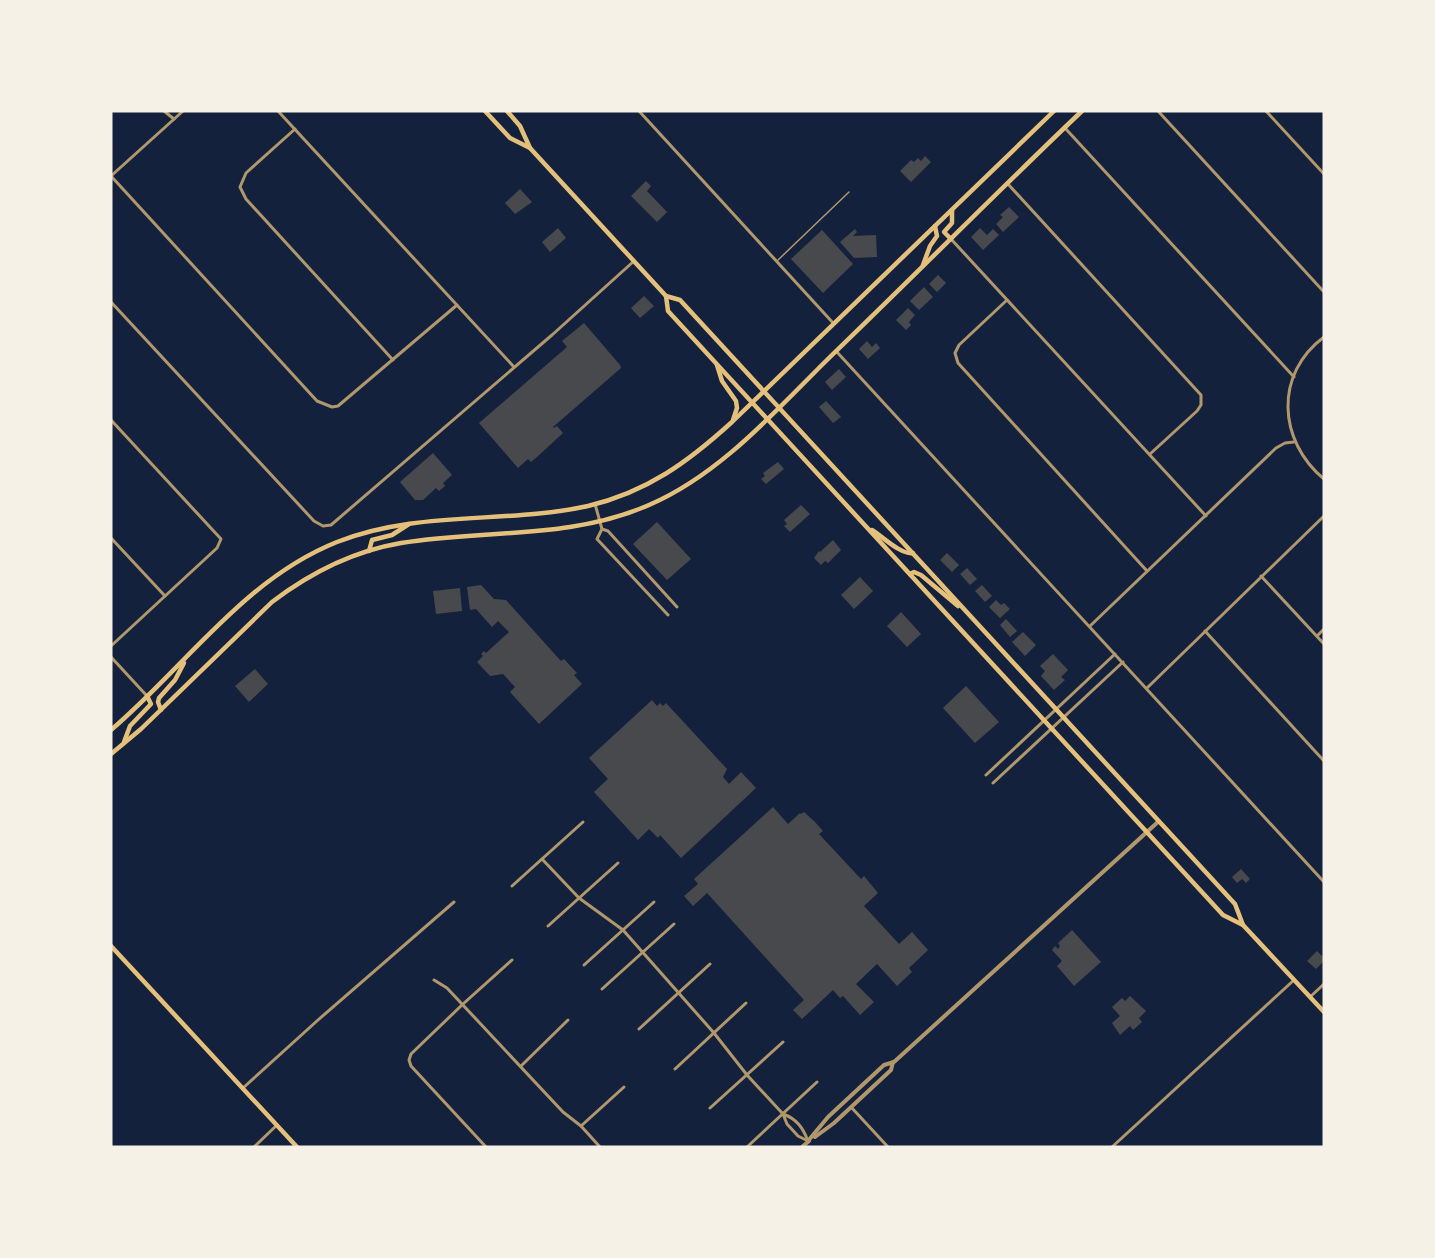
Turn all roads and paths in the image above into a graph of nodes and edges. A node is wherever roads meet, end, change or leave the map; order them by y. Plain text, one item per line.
1 (164, 111) edge
2 (183, 111) edge
3 (278, 111) edge
4 (485, 111) edge
5 (507, 111) edge
6 (639, 111) edge
7 (1054, 111) edge
8 (1082, 111) edge
9 (1158, 111) edge
10 (1266, 111) edge
11 (174, 119) junction
12 (1065, 128) junction
13 (295, 129) junction
14 (530, 148) junction
15 (1324, 174) edge
16 (111, 176) edge
17 (1008, 183) junction
18 (849, 192) dead end
19 (952, 210) junction
20 (935, 226) junction
21 (951, 239) junction
22 (634, 261) junction
23 (777, 262) junction
24 (922, 266) junction
25 (1324, 292) edge
26 (666, 296) junction
27 (1007, 300) junction
28 (111, 302) edge
29 (457, 304) junction
30 (834, 324) junction
31 (1324, 337) edge
32 (836, 351) junction
33 (393, 360) junction
34 (716, 363) junction
35 (514, 367) junction
36 (1293, 376) junction
37 (764, 391) junction
38 (752, 403) junction
39 (779, 407) junction
40 (766, 418) junction
41 (111, 420) edge
42 (732, 422) junction
43 (1294, 441) junction
44 (1150, 454) junction
45 (1324, 479) edge
46 (595, 504) junction
47 (1206, 516) junction
48 (1324, 516) edge
49 (411, 522) junction
50 (601, 522) junction
51 (866, 526) junction
52 (602, 529) junction
53 (111, 538) edge
54 (369, 551) junction
55 (913, 553) junction
56 (1148, 571) junction
57 (910, 574) junction
58 (1261, 576) junction
59 (165, 596) junction
60 (677, 607) dead end
61 (668, 615) dead end
62 (970, 616) junction
63 (1089, 627) junction
64 (1324, 630) edge
65 (1205, 631) junction
66 (1317, 636) junction
67 (1324, 645) edge
68 (111, 646) edge
69 (1115, 654) junction
70 (111, 657) edge
71 (186, 658) junction
72 (1123, 662) junction
73 (1146, 688) junction
74 (147, 696) junction
75 (1056, 709) junction
76 (161, 710) junction
77 (1064, 718) junction
78 (1044, 720) junction
79 (1052, 729) junction
80 (111, 730) edge
81 (123, 744) junction
82 (111, 754) edge
83 (1324, 761) edge
84 (986, 775) dead end
85 (993, 783) dead end
86 (1158, 821) junction
87 (583, 822) dead end
88 (1147, 831) junction
89 (542, 859) junction
90 (618, 864) dead end
91 (1324, 882) edge
92 (512, 886) dead end
93 (579, 898) junction
94 (454, 902) dead end
95 (654, 902) dead end
96 (674, 924) dead end
97 (1244, 925) junction
98 (548, 926) dead end
99 (623, 930) junction
100 (111, 945) edge
101 (644, 952) junction
102 (512, 960) dead end
103 (710, 964) dead end
104 (584, 965) dead end
105 (434, 980) dead end
106 (1294, 980) junction
107 (1324, 984) edge
108 (602, 989) dead end
109 (679, 992) junction
110 (1310, 997) junction
111 (746, 1002) dead end
112 (463, 1004) junction
113 (1324, 1012) edge
114 (568, 1020) dead end
115 (639, 1029) dead end
116 (714, 1033) junction
117 (783, 1042) dead end
118 (894, 1062) junction
119 (520, 1066) junction
120 (675, 1069) dead end
121 (747, 1075) junction
122 (869, 1079) junction
123 (880, 1080) junction
124 (817, 1082) dead end
125 (624, 1087) dead end
126 (243, 1088) junction
127 (840, 1106) junction
128 (851, 1107) junction
129 (710, 1108) dead end
130 (783, 1114) junction
131 (277, 1125) junction
132 (581, 1126) junction
133 (808, 1141) junction
134 (254, 1147) edge
135 (297, 1147) edge
136 (486, 1147) edge
137 (600, 1147) edge
138 (747, 1147) edge
139 (802, 1147) edge
140 (888, 1147) edge
141 (1112, 1147) edge

1 - 11 street
2 - 11 street
3 - 13 street
4 - 14 main road
5 - 14 main road
6 - 23 street
7 - 19 main road
8 - 12 main road
9 - 25 street
10 - 15 street
11 - 16 street
12 - 17 main road
12 - 36 street
13 - 29 street
13 - 33 street
14 - 22 main road
16 - 33 street
17 - 21 main road
17 - 44 street
18 - 23 lane
19 - 20 main road
19 - 21 main road
20 - 24 main road
20 - 30 main road
21 - 24 main road
21 - 27 street
22 - 26 main road
22 - 35 street
23 - 30 street
24 - 32 main road
26 - 34 main road
26 - 37 main road
27 - 44 street
27 - 56 street
28 - 35 street
29 - 33 street
29 - 35 street
30 - 37 main road
31 - 36 street
32 - 39 main road
32 - 63 street
34 - 38 main road
34 - 42 main road
36 - 43 street
37 - 38 main road
37 - 39 main road
38 - 40 main road
38 - 42 main road
39 - 40 main road
39 - 55 main road
40 - 50 main road
40 - 51 main road
41 - 59 street
42 - 46 main road
43 - 45 street
43 - 47 street
44 - 47 street
46 - 49 main road
46 - 50 street
47 - 56 street
48 - 58 street
49 - 54 main road
49 - 71 main road
50 - 52 street
50 - 54 main road
51 - 55 main road
51 - 57 main road
52 - 60 street
52 - 61 street
53 - 59 street
54 - 76 main road
55 - 62 main road
56 - 63 street
57 - 62 main road
57 - 78 main road
58 - 65 street
58 - 66 street
59 - 68 street
62 - 75 main road
63 - 69 street
64 - 66 street
65 - 73 street
65 - 83 street
66 - 67 street
69 - 72 street
69 - 75 street
70 - 74 street
71 - 74 main road
71 - 76 main road
72 - 73 street
72 - 77 street
73 - 91 street
74 - 80 main road
74 - 81 main road
75 - 77 main road
75 - 78 street
76 - 81 main road
77 - 79 street
77 - 86 main road
78 - 79 main road
78 - 84 street
79 - 85 street
79 - 88 main road
81 - 82 main road
86 - 88 street
86 - 97 main road
87 - 89 street
88 - 97 main road
88 - 118 street
89 - 92 street
89 - 93 street
90 - 93 street
93 - 98 street
93 - 99 street
94 - 126 street
95 - 99 street
96 - 101 street
97 - 106 main road
99 - 101 street
99 - 104 street
100 - 126 main road
101 - 108 street
101 - 109 street
102 - 112 street
103 - 109 street
105 - 112 street
106 - 110 main road
106 - 141 street
107 - 110 street
109 - 115 street
109 - 116 street
110 - 113 main road
111 - 116 street
112 - 119 street
112 - 136 street
114 - 119 street
116 - 120 street
116 - 121 street
117 - 121 street
118 - 122 street
118 - 123 street
119 - 132 street
121 - 129 street
121 - 130 street
122 - 123 street
122 - 127 street
123 - 128 street
124 - 130 street
125 - 132 street
126 - 131 main road
127 - 128 street
127 - 133 street
128 - 133 street
128 - 140 street
130 - 133 street
130 - 133 street
130 - 138 street
131 - 134 street
131 - 135 main road
132 - 137 street
133 - 139 street

